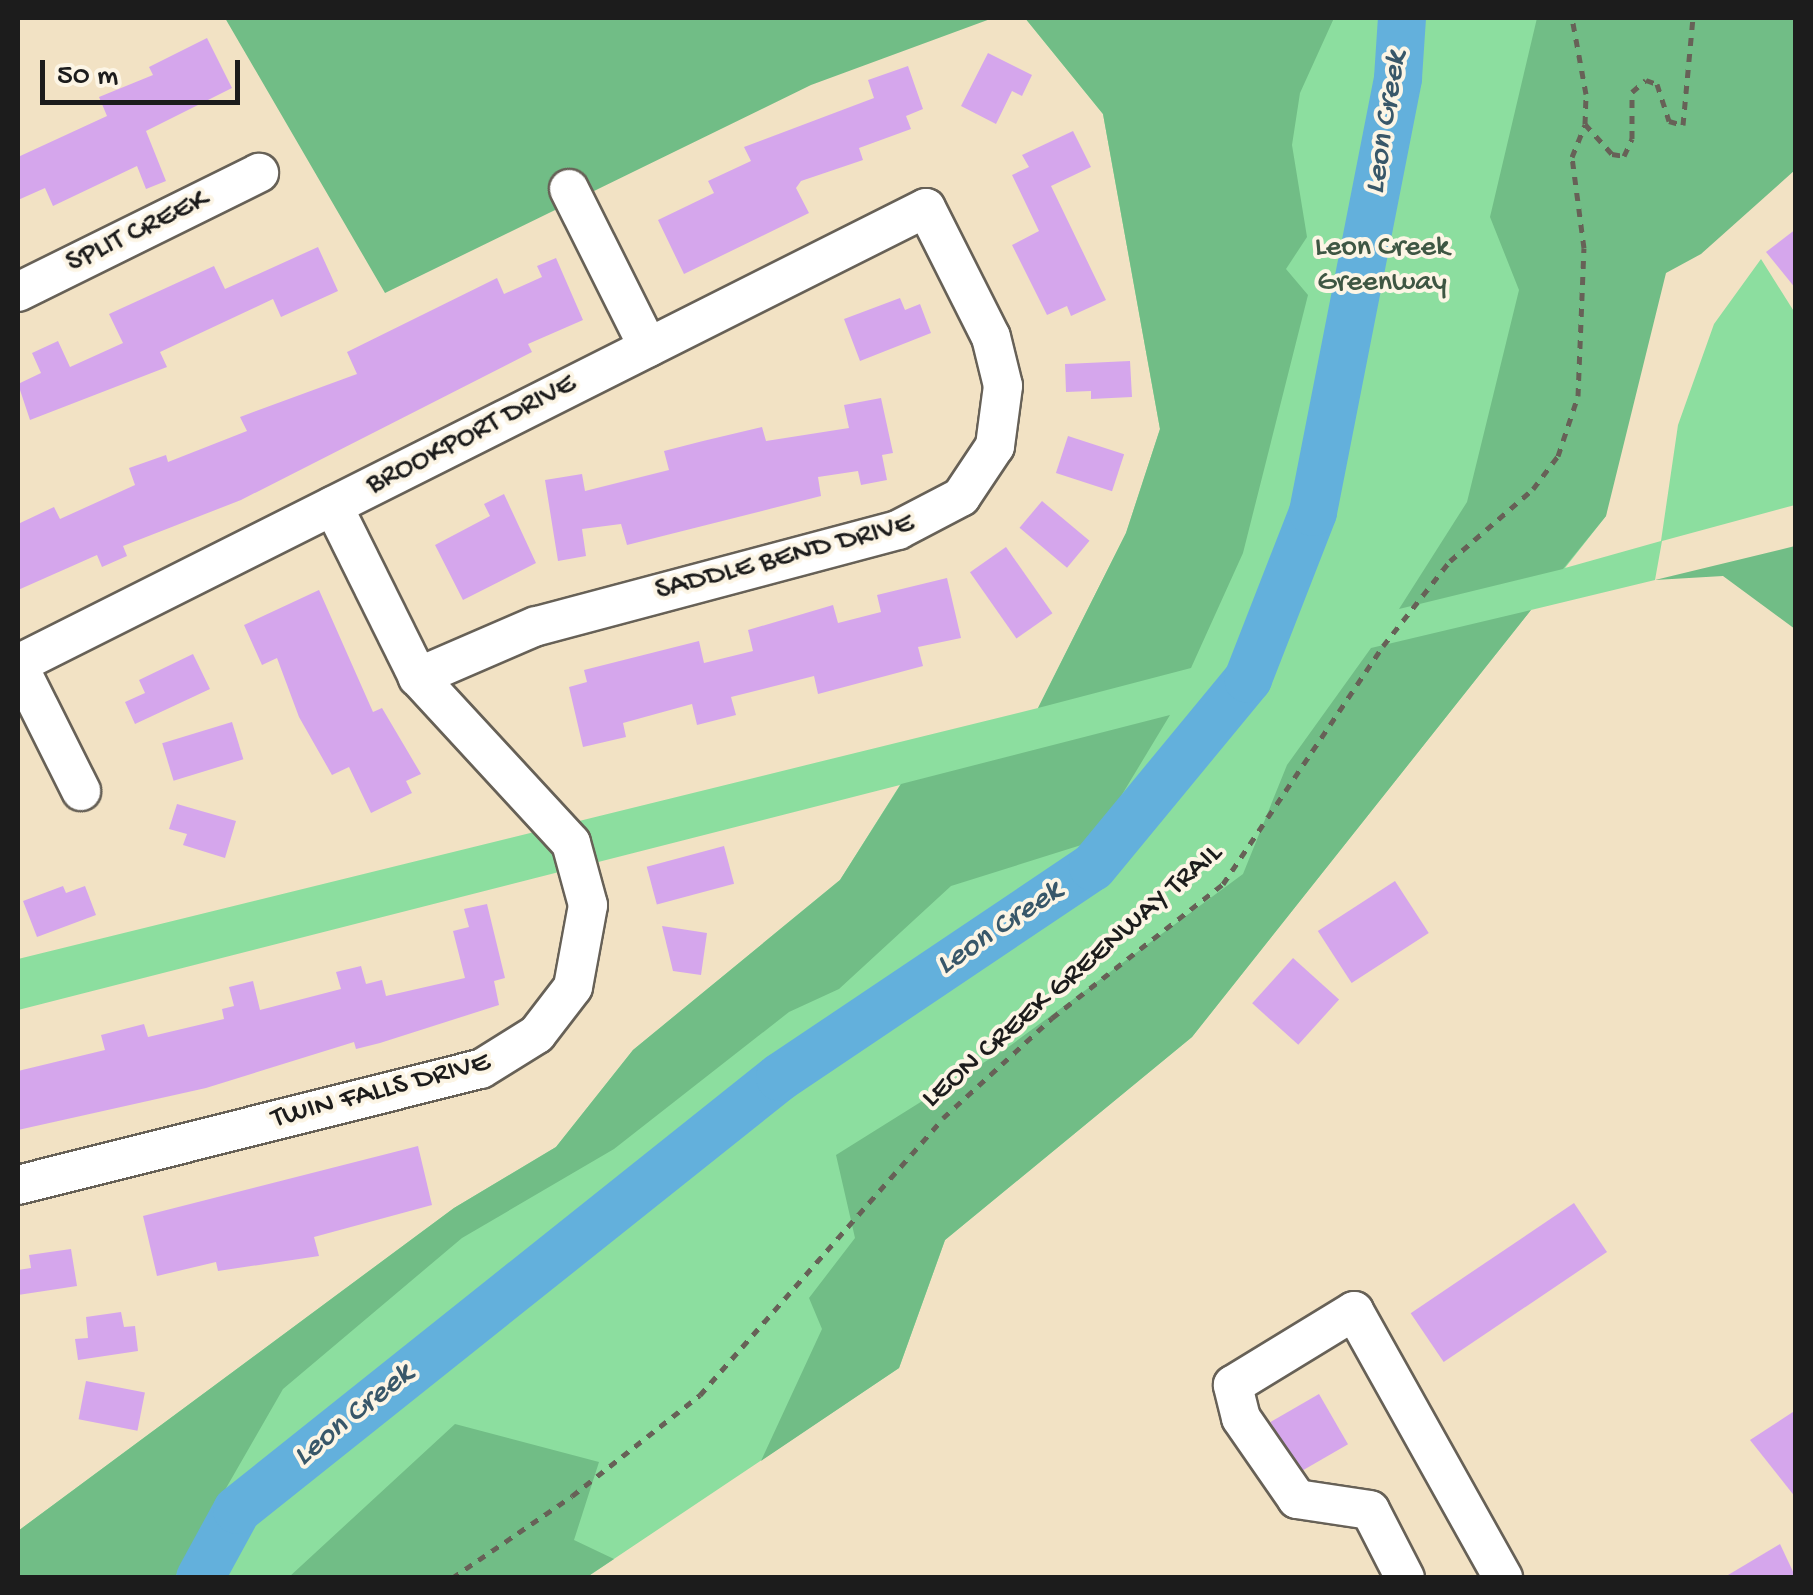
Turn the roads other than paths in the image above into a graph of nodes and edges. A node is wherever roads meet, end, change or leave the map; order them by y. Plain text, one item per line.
1 (258, 173) dead end
2 (569, 190) dead end
3 (926, 208) joint
4 (18, 292) edge
5 (648, 347) junction
6 (333, 506) junction
7 (18, 665) edge
8 (418, 677) junction
9 (81, 792) dead end
10 (18, 1184) edge
11 (1405, 1578) edge
12 (1503, 1578) edge

1 - 4 street, SPLIT CREEK
2 - 5 street
3 - 5 street, BROOKPORT DRIVE
3 - 8 street, SADDLE BEND DRIVE
5 - 6 street, BROOKPORT DRIVE
6 - 7 street, BROOKPORT DRIVE
6 - 8 street, TWIN FALLS DRIVE
7 - 9 street
8 - 10 street, TWIN FALLS DRIVE
11 - 12 street

